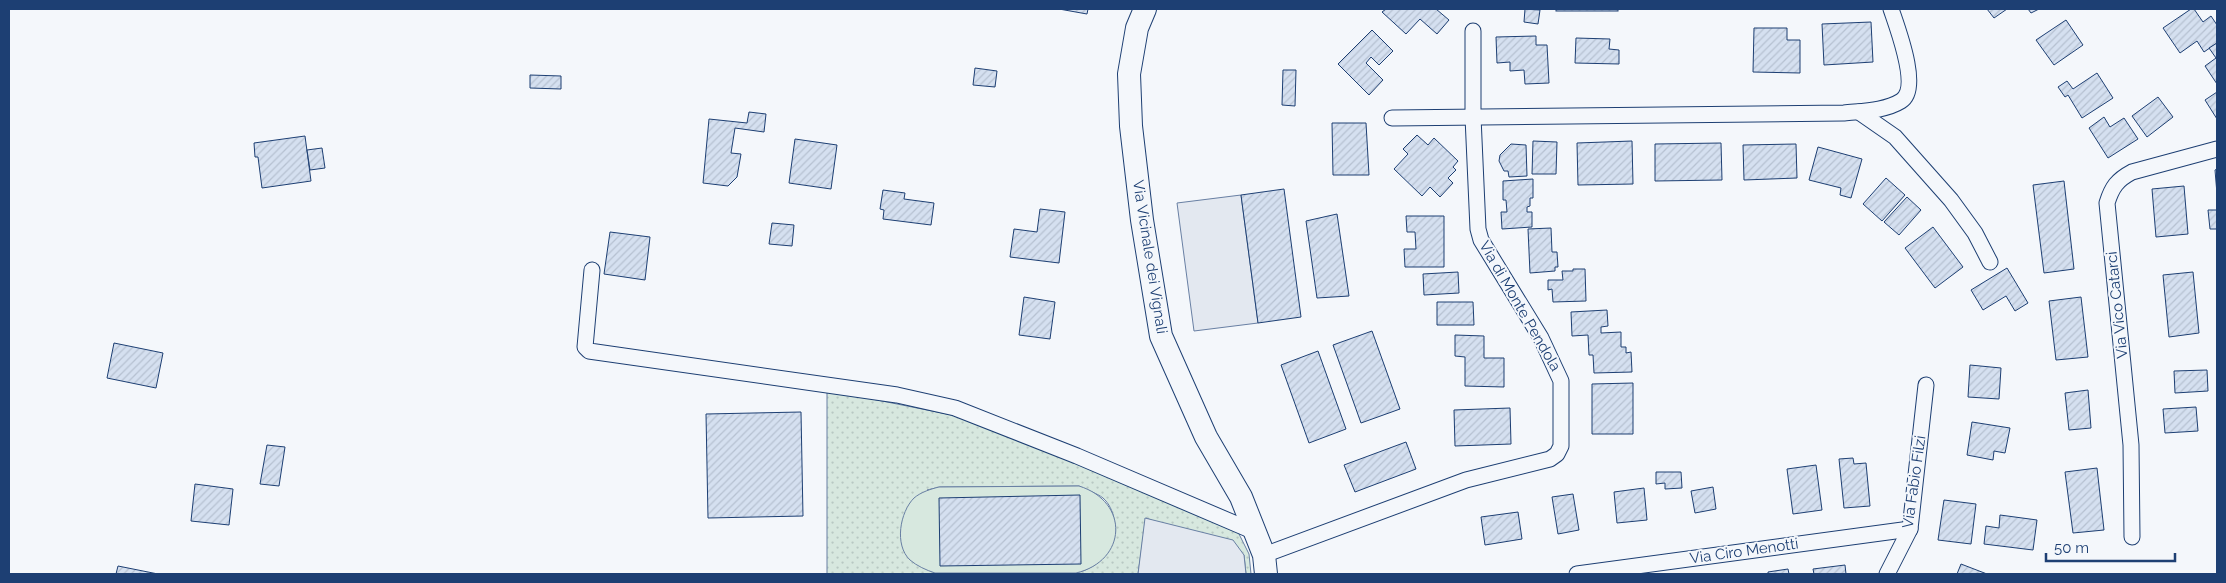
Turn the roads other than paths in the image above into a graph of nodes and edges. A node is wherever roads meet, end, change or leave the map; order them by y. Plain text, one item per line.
1 (1145, 9) edge
2 (1891, 9) edge
3 (1473, 31) dead end
4 (1859, 112) junction
5 (1473, 117) junction
6 (1392, 118) dead end
7 (2217, 149) edge
8 (1990, 262) dead end
9 (592, 270) dead end
10 (1926, 385) dead end
11 (1910, 528) junction
12 (1255, 532) junction
13 (2132, 537) dead end
14 (1265, 565) edge
15 (1577, 574) edge
16 (1887, 574) edge

1 - 12 street, Via Vicinale dei Vignali
2 - 4 street
3 - 5 street, Via di Monte Pendola
4 - 5 street
4 - 8 street
5 - 6 street
5 - 14 street, Via di Monte Pendola
7 - 13 street, Via Vico Catarci
9 - 12 street
10 - 11 street, Via Fabio Filzi
11 - 15 street, Via Ciro Menotti
11 - 16 street, Via Fabio Filzi
12 - 14 street, Via Vicinale dei Vignali

